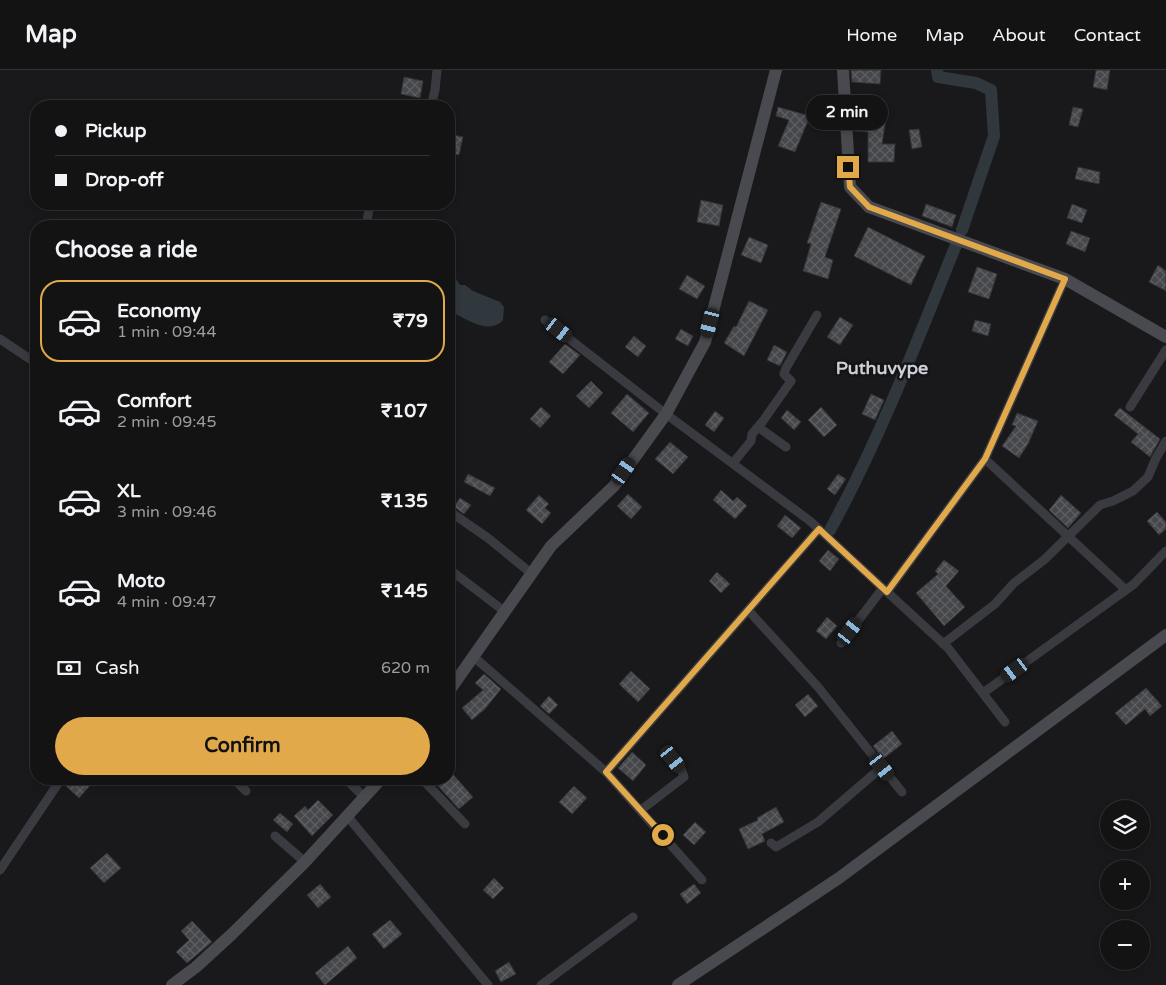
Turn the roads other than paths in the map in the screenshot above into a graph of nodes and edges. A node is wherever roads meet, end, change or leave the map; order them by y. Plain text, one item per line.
1 (437, 70) edge
2 (776, 70) edge
3 (843, 70) edge
4 (433, 100) edge
5 (1065, 279) junction
6 (817, 315) dead end
7 (545, 320) dead end
8 (1166, 338) edge
9 (0, 339) edge
10 (1166, 350) edge
11 (30, 359) edge
12 (1130, 407) dead end
13 (666, 414) junction
14 (758, 427) junction
15 (1166, 441) edge
16 (786, 447) dead end
17 (985, 459) junction
18 (732, 463) junction
19 (455, 515) edge
20 (819, 529) junction
21 (1068, 536) junction
22 (1166, 551) edge
23 (455, 574) edge
24 (532, 574) junction
25 (885, 590) junction
26 (1126, 590) junction
27 (748, 610) junction
28 (504, 611) junction
29 (1166, 635) edge
30 (841, 643) dead end
31 (944, 644) junction
32 (474, 657) junction
33 (455, 683) edge
34 (983, 694) junction
35 (1005, 722) dead end
36 (667, 753) dead end
37 (882, 767) junction
38 (606, 772) junction
39 (57, 785) edge
40 (240, 785) edge
41 (352, 785) edge
42 (375, 785) edge
43 (428, 785) edge
44 (246, 791) dead end
45 (902, 792) dead end
46 (364, 797) junction
47 (641, 810) junction
48 (348, 817) junction
49 (465, 824) dead end
50 (275, 836) dead end
51 (771, 843) dead end
52 (305, 862) junction
53 (0, 870) edge
54 (702, 880) dead end
55 (633, 917) dead end
56 (172, 985) edge
57 (488, 985) edge
58 (541, 985) edge
59 (678, 985) edge

1 - 4 street
2 - 13 main road
3 - 5 main road
5 - 8 main road
5 - 17 street
6 - 14 street
7 - 13 street
9 - 11 street
10 - 12 street
13 - 18 street
13 - 24 main road
14 - 16 street
14 - 18 street
15 - 21 street
17 - 21 street
17 - 25 street
18 - 20 street
19 - 24 street
20 - 25 street
20 - 27 street
21 - 26 street
21 - 31 street
22 - 26 street
23 - 28 street
24 - 28 main road
25 - 30 street
25 - 31 street
26 - 34 street
27 - 37 street
27 - 38 street
28 - 32 main road
29 - 59 main road
31 - 34 street
32 - 33 main road
32 - 38 street
34 - 35 street
36 - 47 street
37 - 45 street
37 - 51 street
38 - 47 street
39 - 53 street
40 - 44 street
41 - 46 street
42 - 46 main road
43 - 49 street
46 - 48 main road
47 - 54 street
48 - 52 main road
48 - 57 street
50 - 52 street
52 - 56 main road
55 - 58 street

